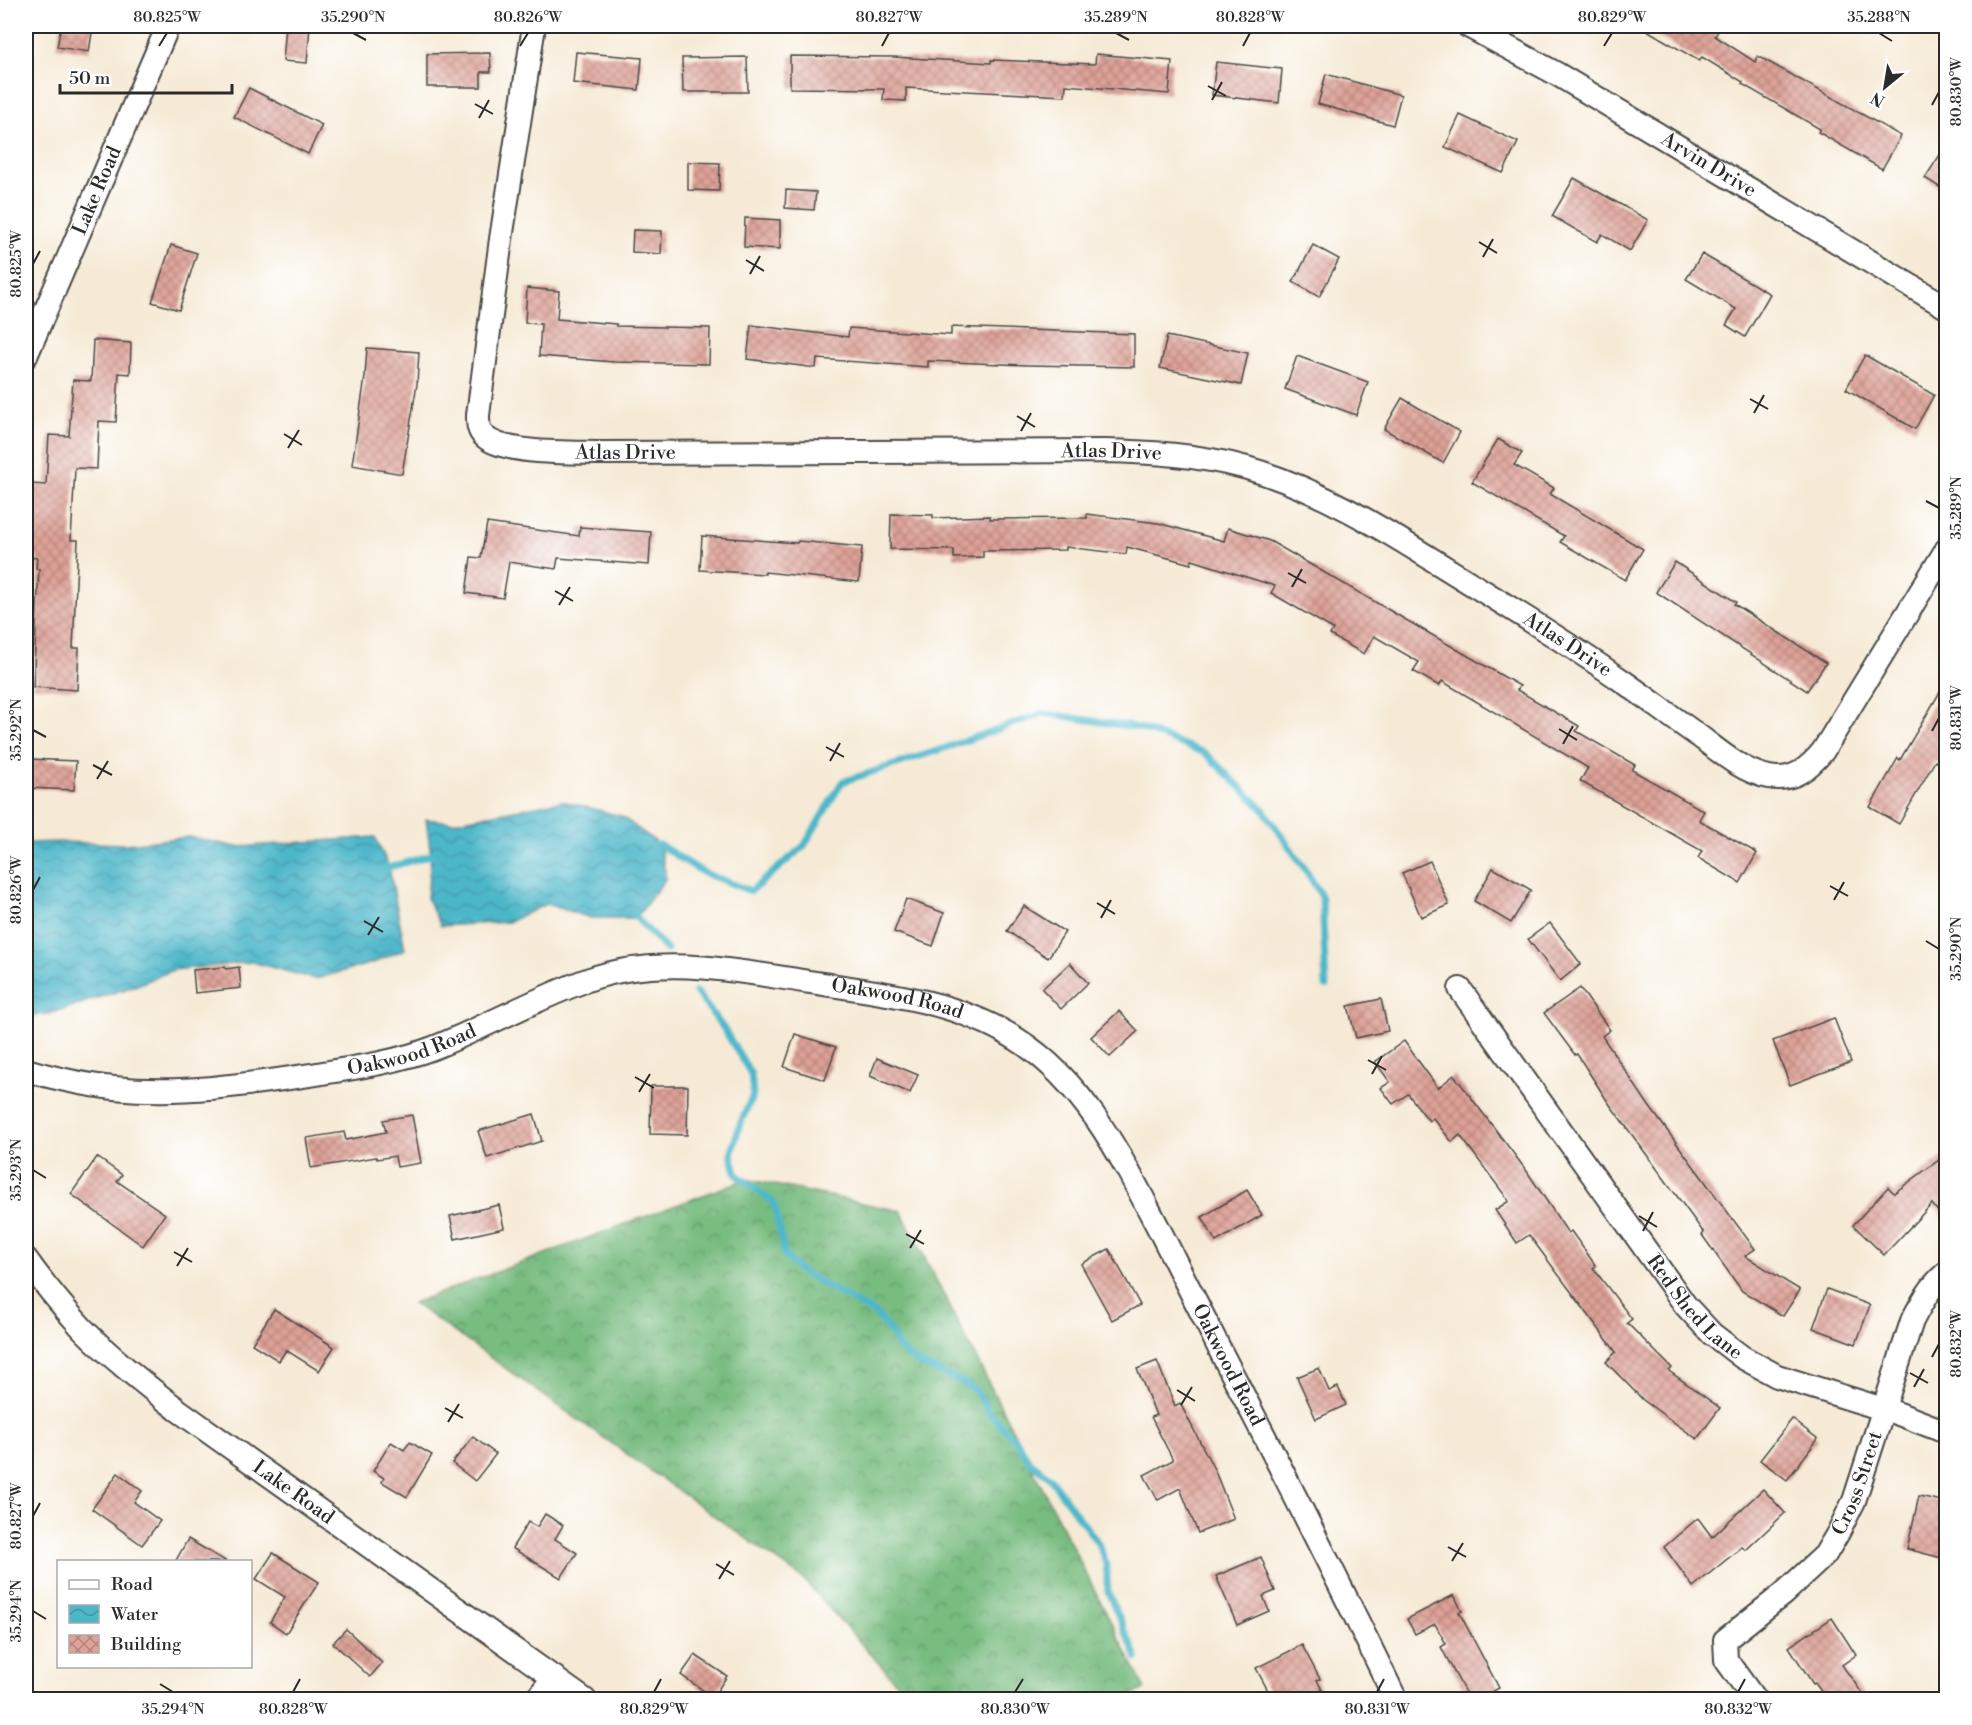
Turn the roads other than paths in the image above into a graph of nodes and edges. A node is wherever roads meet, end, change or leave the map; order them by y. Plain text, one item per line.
1 (168, 26) edge
2 (534, 26) edge
3 (1468, 26) edge
4 (1947, 307) edge
5 (26, 356) edge
6 (1947, 550) edge
7 (1460, 989) dead end
8 (26, 1070) edge
9 (26, 1259) edge
10 (1947, 1273) edge
11 (1883, 1409) junction
12 (1947, 1432) edge
13 (554, 1677) junction
14 (536, 1700) edge
15 (585, 1700) edge
16 (1396, 1700) edge
17 (1755, 1700) edge

1 - 5 street, Lake Road
2 - 6 street, Atlas Drive
3 - 4 street, Arvin Drive
7 - 11 street, Red Shed Lane
8 - 16 street, Oakwood Road
9 - 13 street, Lake Road
10 - 11 street, Cross Street
11 - 12 street, Red Shed Lane
11 - 17 street, Cross Street
13 - 14 street
13 - 15 street, Lake Road

